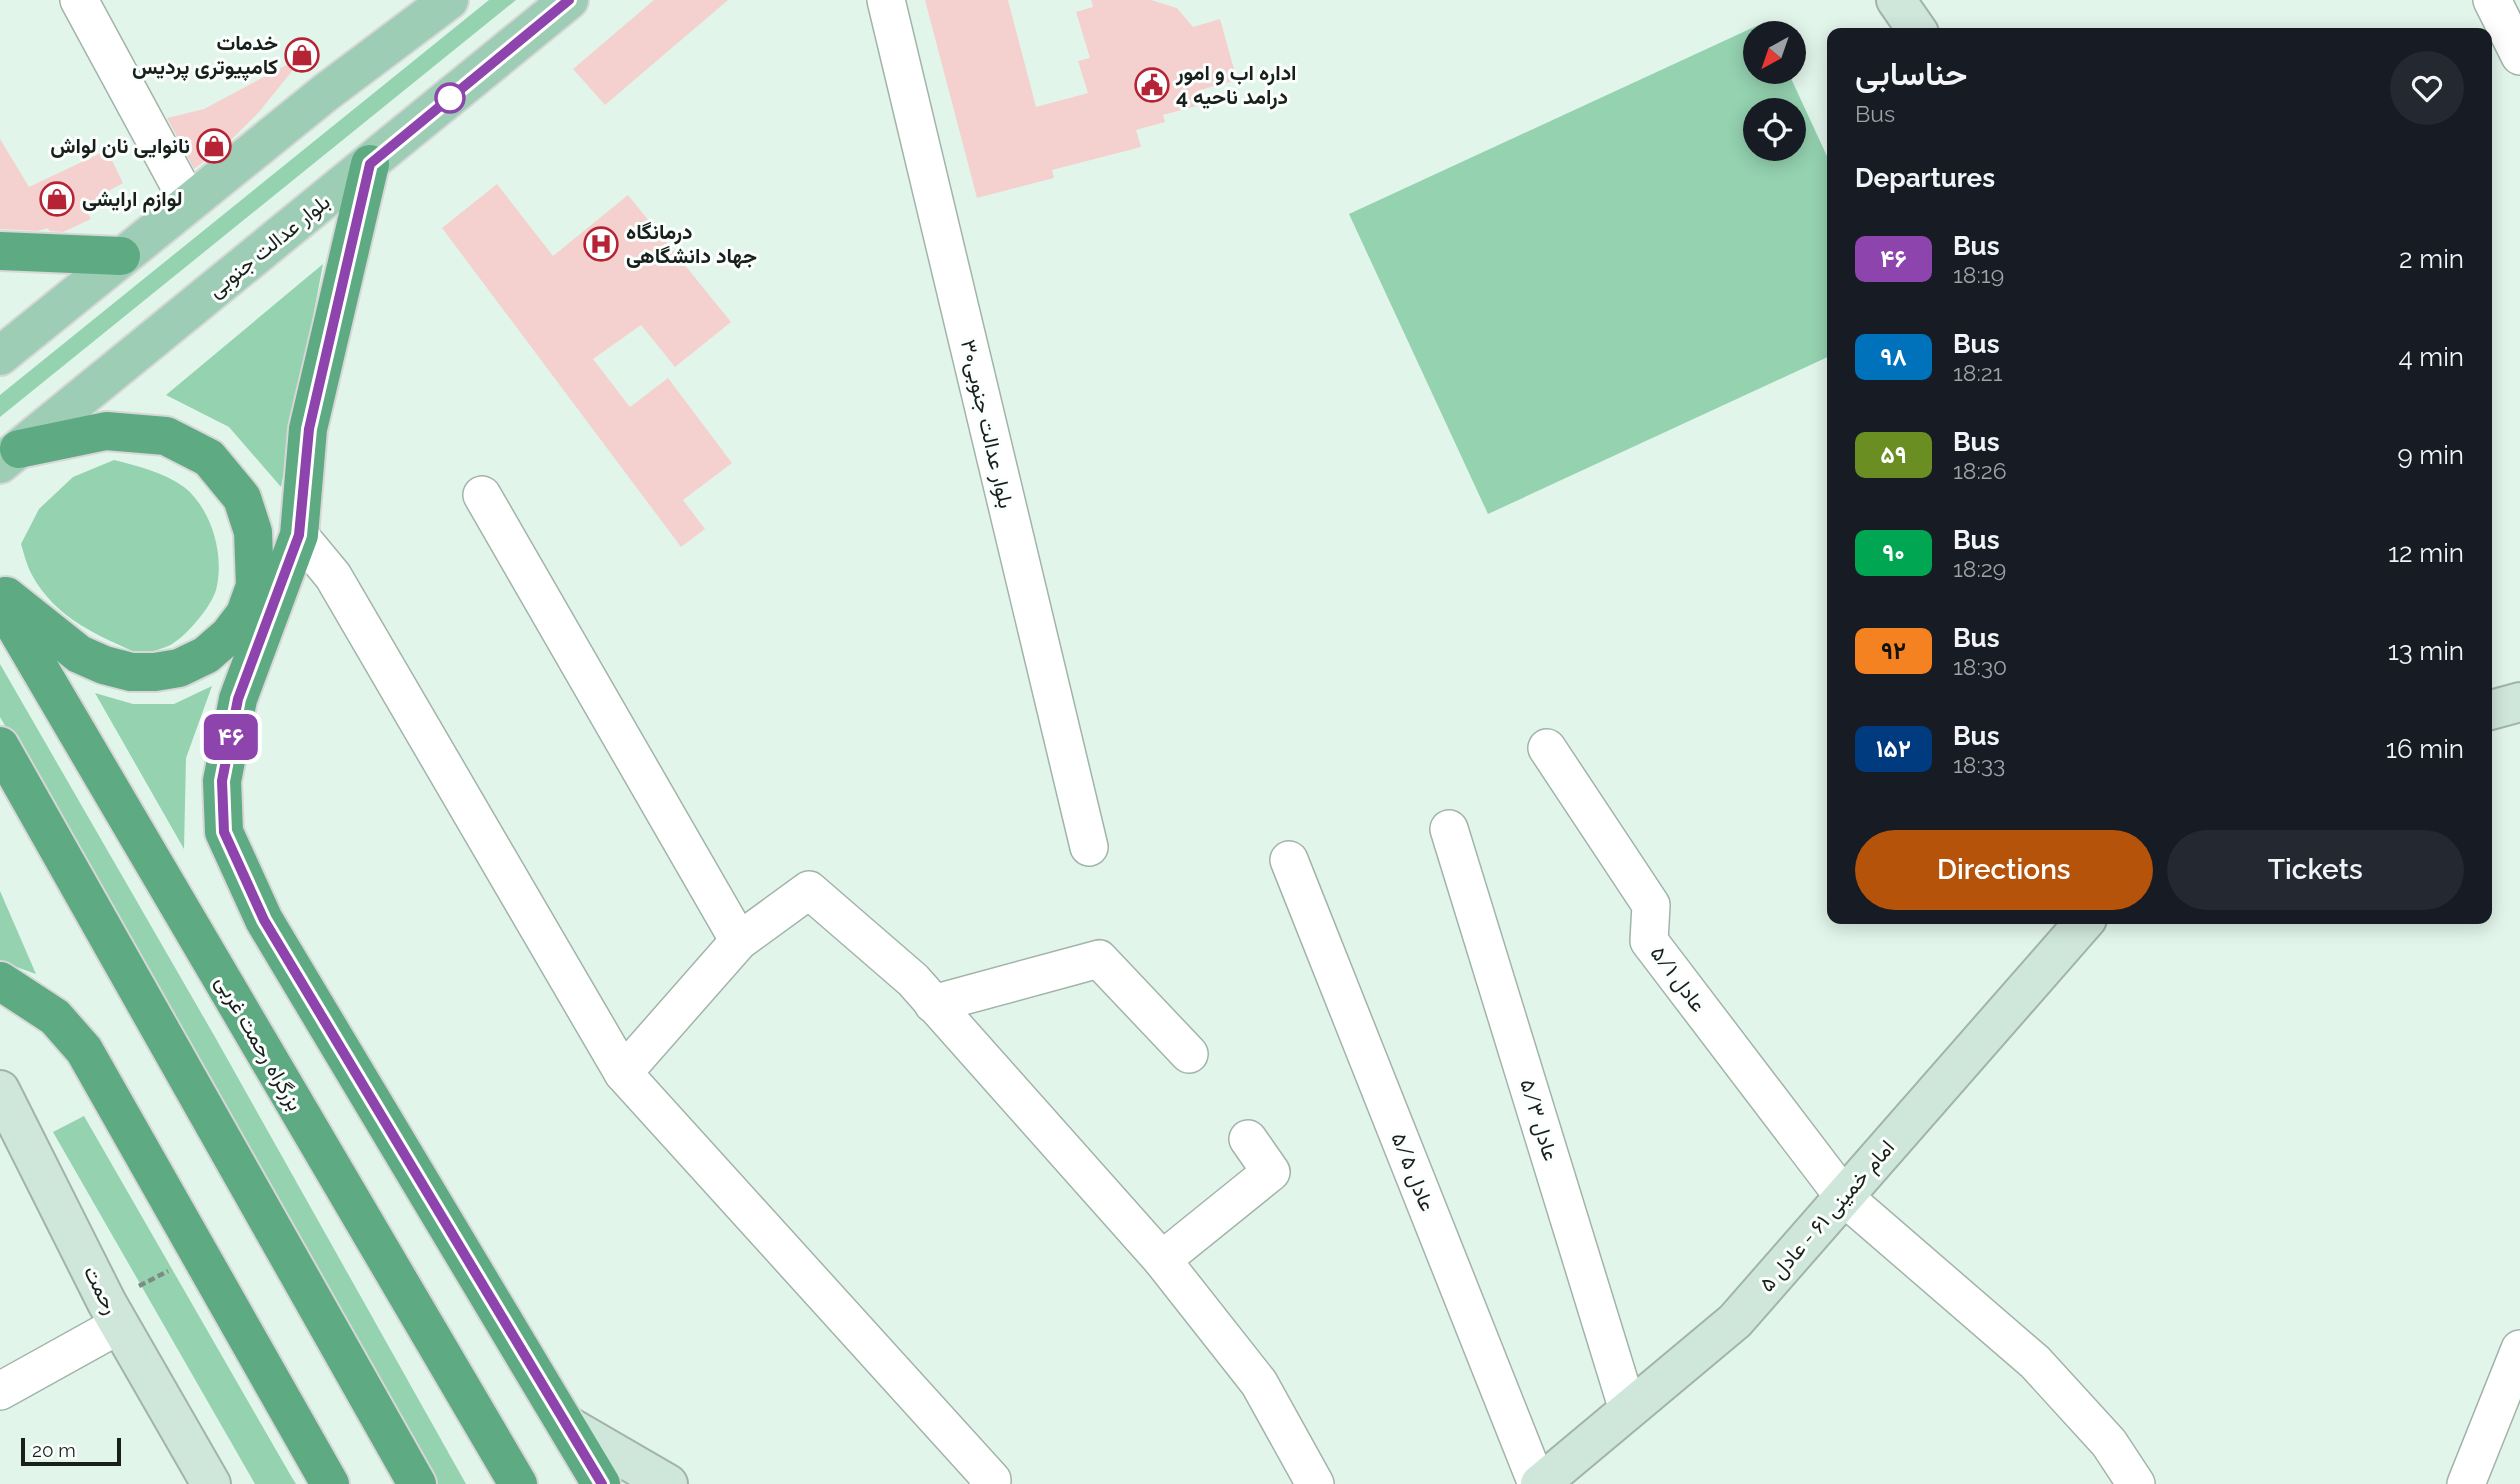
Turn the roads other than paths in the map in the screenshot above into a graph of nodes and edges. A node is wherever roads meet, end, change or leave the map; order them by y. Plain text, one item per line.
1 (79, 0) edge
2 (569, 0) edge
3 (886, 0) edge
4 (1896, 0) edge
5 (2492, 0) edge
6 (429, 6) edge
7 (1916, 28) edge
8 (2520, 56) edge
9 (370, 164) junction
10 (189, 203) junction
11 (0, 251) edge
12 (121, 256) junction
13 (0, 356) edge
14 (9, 456) edge
15 (482, 495) dead end
16 (299, 535) junction
17 (0, 591) edge
18 (0, 601) edge
19 (2520, 702) edge
20 (2492, 710) edge
21 (0, 746) edge
22 (1547, 748) dead end
23 (1449, 829) dead end
24 (1089, 847) dead end
25 (1289, 860) dead end
26 (2083, 924) edge
27 (739, 941) junction
28 (0, 981) edge
29 (933, 1004) junction
30 (1189, 1054) dead end
31 (623, 1073) junction
32 (0, 1090) edge
33 (1248, 1139) dead end
34 (1844, 1197) junction
35 (1162, 1260) junction
36 (113, 1314) junction
37 (2520, 1349) edge
38 (0, 1391) edge
39 (1628, 1410) junction
40 (568, 1426) junction
41 (211, 1484) edge
42 (330, 1484) edge
43 (417, 1484) edge
44 (518, 1484) edge
45 (601, 1484) edge
46 (668, 1484) edge
47 (988, 1484) edge
48 (1315, 1484) edge
49 (1538, 1484) edge
50 (2136, 1484) edge
51 (2466, 1484) edge

1 - 10 street
2 - 9 main road, بلوار عدالت جنوبی
3 - 24 street, بلوار عدالت جنوبی۳۰
4 - 7 street
5 - 8 street
6 - 10 main road
9 - 14 main road, بلوار عدالت جنوبی
9 - 16 highway
10 - 12 main road
11 - 12 highway
12 - 13 main road
14 - 17 highway
15 - 27 street
16 - 31 street
16 - 40 highway
18 - 44 highway, بزرگراه رحمت غربی
19 - 20 street
21 - 43 highway
22 - 34 street, عادل ۵/۱
23 - 39 street, عادل ۵/۳
25 - 49 street, عادل ۵/۵
26 - 34 street, امام خمینی ۶۱ - عادل ۵
27 - 29 street
27 - 31 street
28 - 42 highway
29 - 30 street
29 - 35 street
31 - 47 street
32 - 36 street, رحمت
33 - 35 street
34 - 39 street, امام خمینی ۶۱ - عادل ۵
34 - 50 street, عادل ۵/۱
35 - 48 street
36 - 38 street
36 - 41 street, رحمت
37 - 51 street
39 - 49 street, امام خمینی ۶۱ - عادل ۵
40 - 45 highway
40 - 46 street

